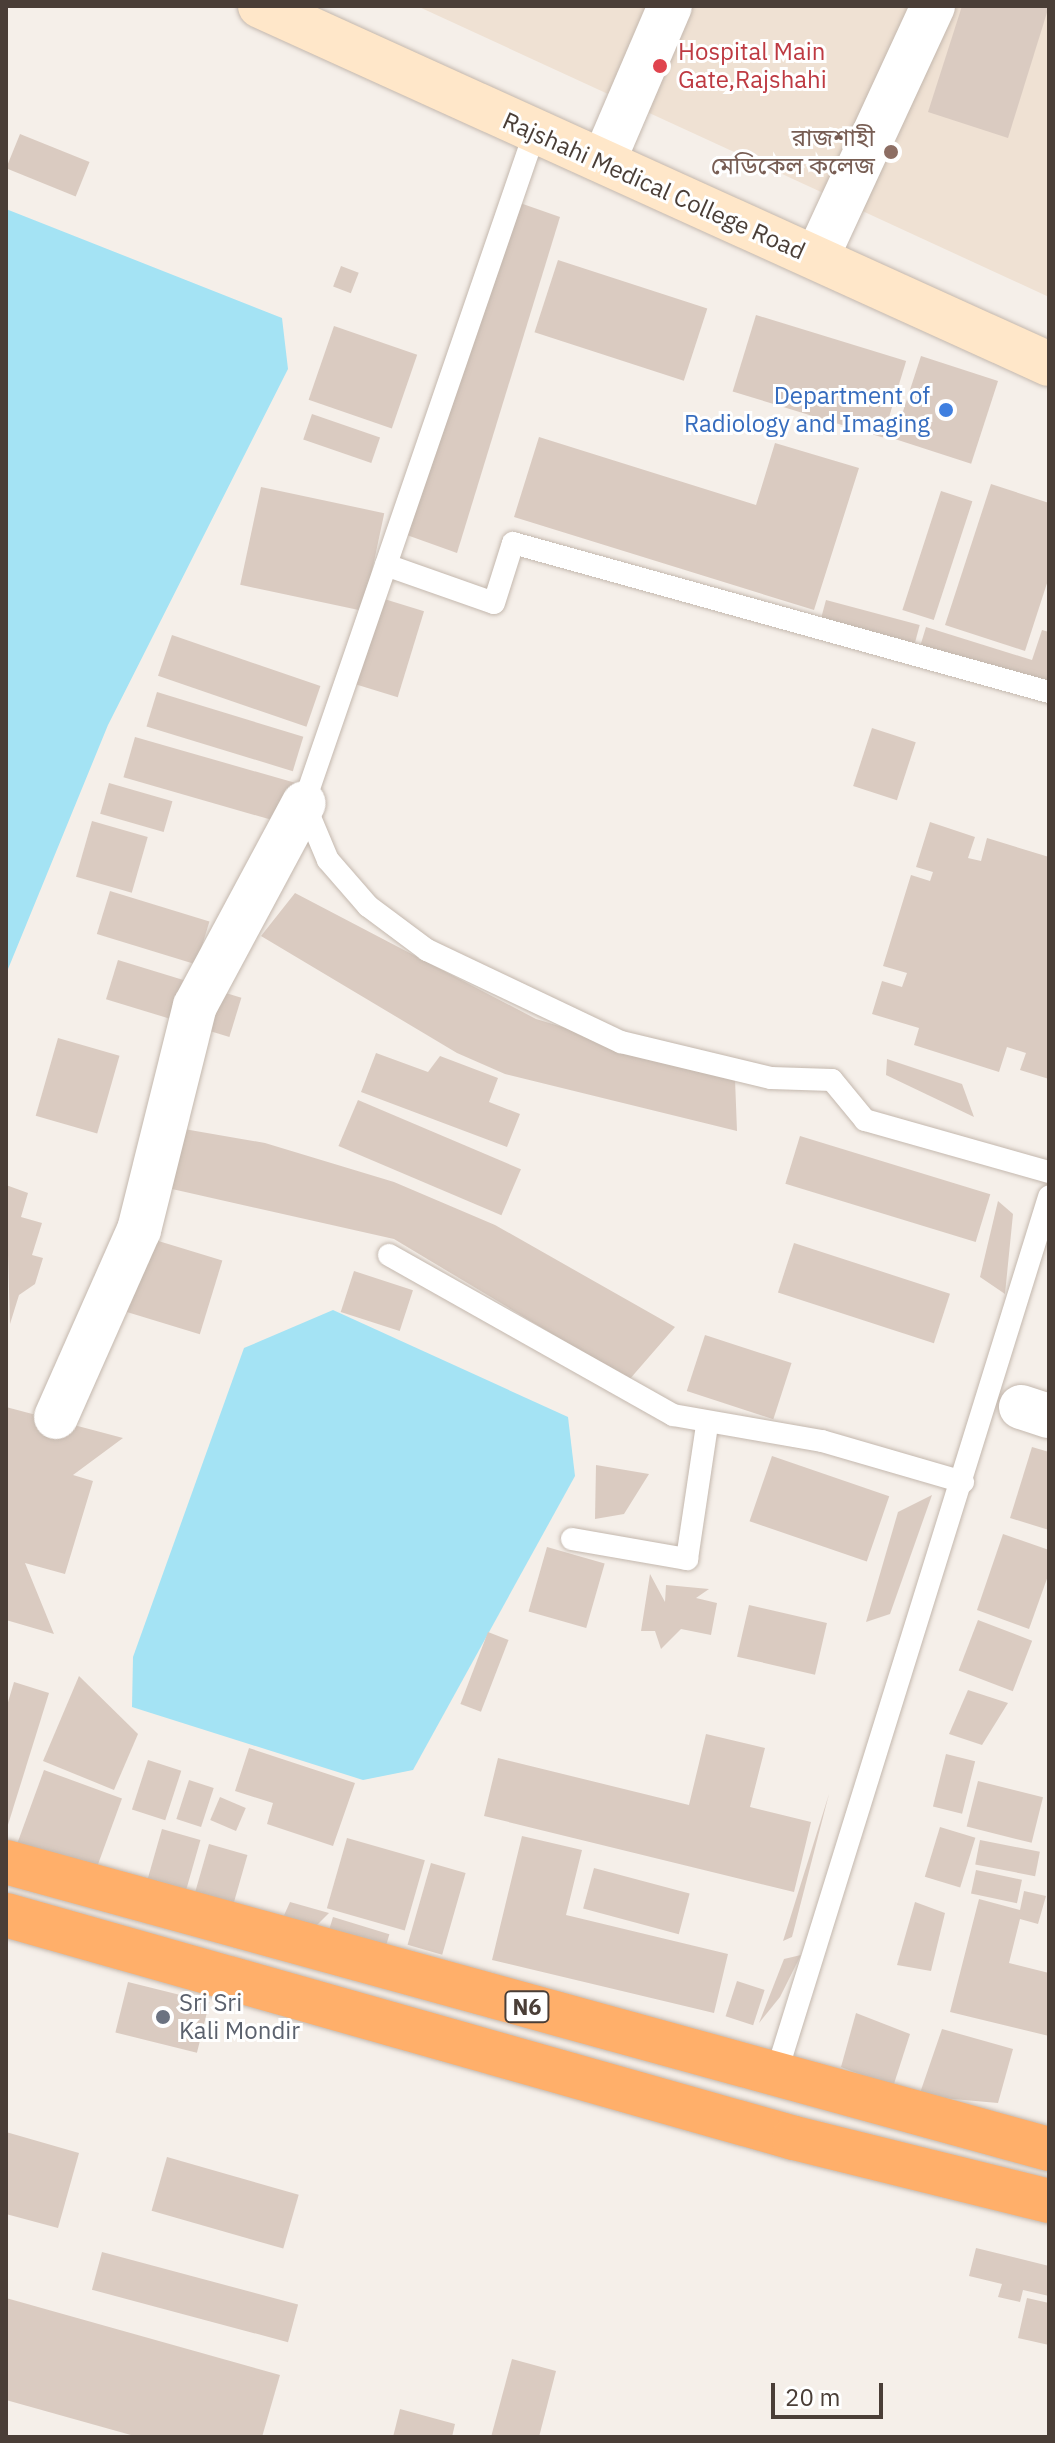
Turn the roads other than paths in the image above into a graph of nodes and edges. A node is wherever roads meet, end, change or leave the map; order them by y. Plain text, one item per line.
1 (260, 6) edge
2 (306, 6) edge
3 (670, 6) edge
4 (933, 6) edge
5 (538, 124) junction
6 (610, 146) junction
7 (824, 242) junction
8 (1049, 342) edge
9 (1049, 364) edge
10 (386, 565) junction
11 (1049, 692) edge
12 (304, 803) junction
13 (1049, 1172) edge
14 (1049, 1197) edge
15 (389, 1255) dead end
16 (56, 1417) dead end
17 (707, 1425) junction
18 (963, 1482) junction
19 (572, 1539) dead end
20 (6, 1862) edge
21 (6, 1915) edge
22 (776, 2074) junction
23 (1049, 2149) edge
24 (1049, 2201) edge

1 - 5 main road, Rajshahi Medical College Road
2 - 5 main road, Rajshahi Medical College Road
3 - 6 street
4 - 7 street
5 - 6 main road, Rajshahi Medical College Road
5 - 9 main road, Rajshahi Medical College Road
5 - 10 lane
6 - 7 main road, Rajshahi Medical College Road
7 - 8 main road, Rajshahi Medical College Road
10 - 11 lane
10 - 12 lane
12 - 13 lane
12 - 16 street
14 - 18 lane
15 - 17 lane
17 - 18 lane
17 - 19 lane
18 - 22 lane
20 - 22 highway, N6
21 - 24 highway, N6
22 - 23 highway, N6

